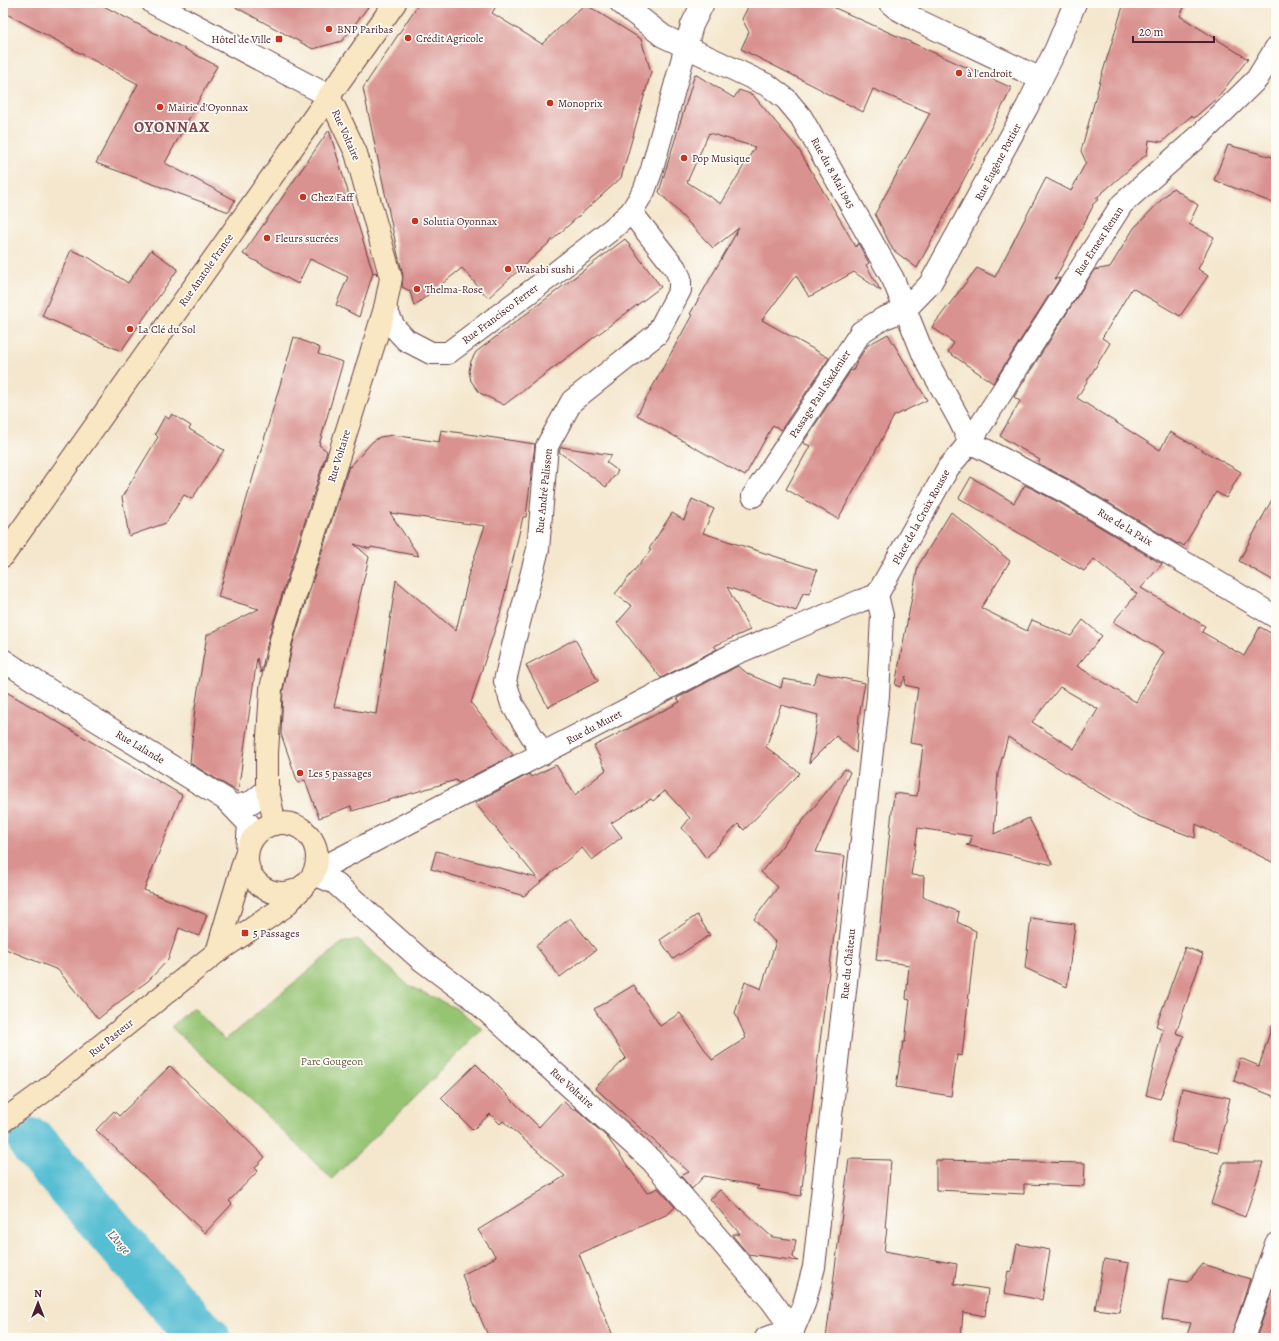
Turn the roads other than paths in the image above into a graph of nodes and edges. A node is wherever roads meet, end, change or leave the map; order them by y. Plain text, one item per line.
1 (153, 3) edge
2 (395, 3) edge
3 (621, 3) edge
4 (703, 3) edge
5 (890, 3) edge
6 (1075, 3) edge
7 (685, 46) junction
8 (1276, 48) edge
9 (1041, 80) junction
10 (329, 96) junction
11 (631, 212) junction
12 (385, 308) junction
13 (905, 310) junction
14 (970, 442) junction
15 (753, 496) dead end
16 (3, 556) edge
17 (877, 595) junction
18 (1276, 617) edge
19 (3, 660) edge
20 (543, 754) junction
21 (268, 789) junction
22 (233, 807) junction
23 (275, 824) junction
24 (247, 851) junction
25 (311, 877) junction
26 (217, 952) junction
27 (5, 1117) edge
28 (1276, 1244) edge
29 (793, 1334) edge
30 (766, 1338) edge
31 (1243, 1338) edge

1 - 10 street
2 - 10 main road, Rue Anatole France
3 - 7 street, Rue du 8 Mai 1945
4 - 7 street, Rue Francisco Ferrer
5 - 9 street
6 - 9 street, Rue Eugène Pottier
7 - 11 street, Rue Francisco Ferrer
7 - 13 street, Rue du 8 Mai 1945
8 - 14 street, Rue Ernest Renan
9 - 13 street, Rue Eugène Pottier
10 - 12 main road, Rue Voltaire
10 - 16 main road, Rue Anatole France
11 - 12 street, Rue Francisco Ferrer
11 - 20 street, Rue André Palisson
12 - 21 main road, Rue Voltaire
13 - 14 street, Rue du 8 Mai 1945
13 - 15 street, Passage Paul Sixdenier
14 - 17 street, Place de la Croix Rousse
14 - 18 street, Rue de la Paix
17 - 20 street, Rue du Muret
17 - 29 street, Rue du Château
19 - 22 street, Rue Lalande
20 - 25 street, Rue du Muret
21 - 22 street
21 - 23 main road, Rue Voltaire
22 - 24 street, Rue Lalande
23 - 24 main road
23 - 25 main road
24 - 25 main road
24 - 26 main road
25 - 26 main road, Rue Pasteur
25 - 29 street, Rue Voltaire
26 - 27 main road, Rue Pasteur
28 - 31 street
29 - 30 street

